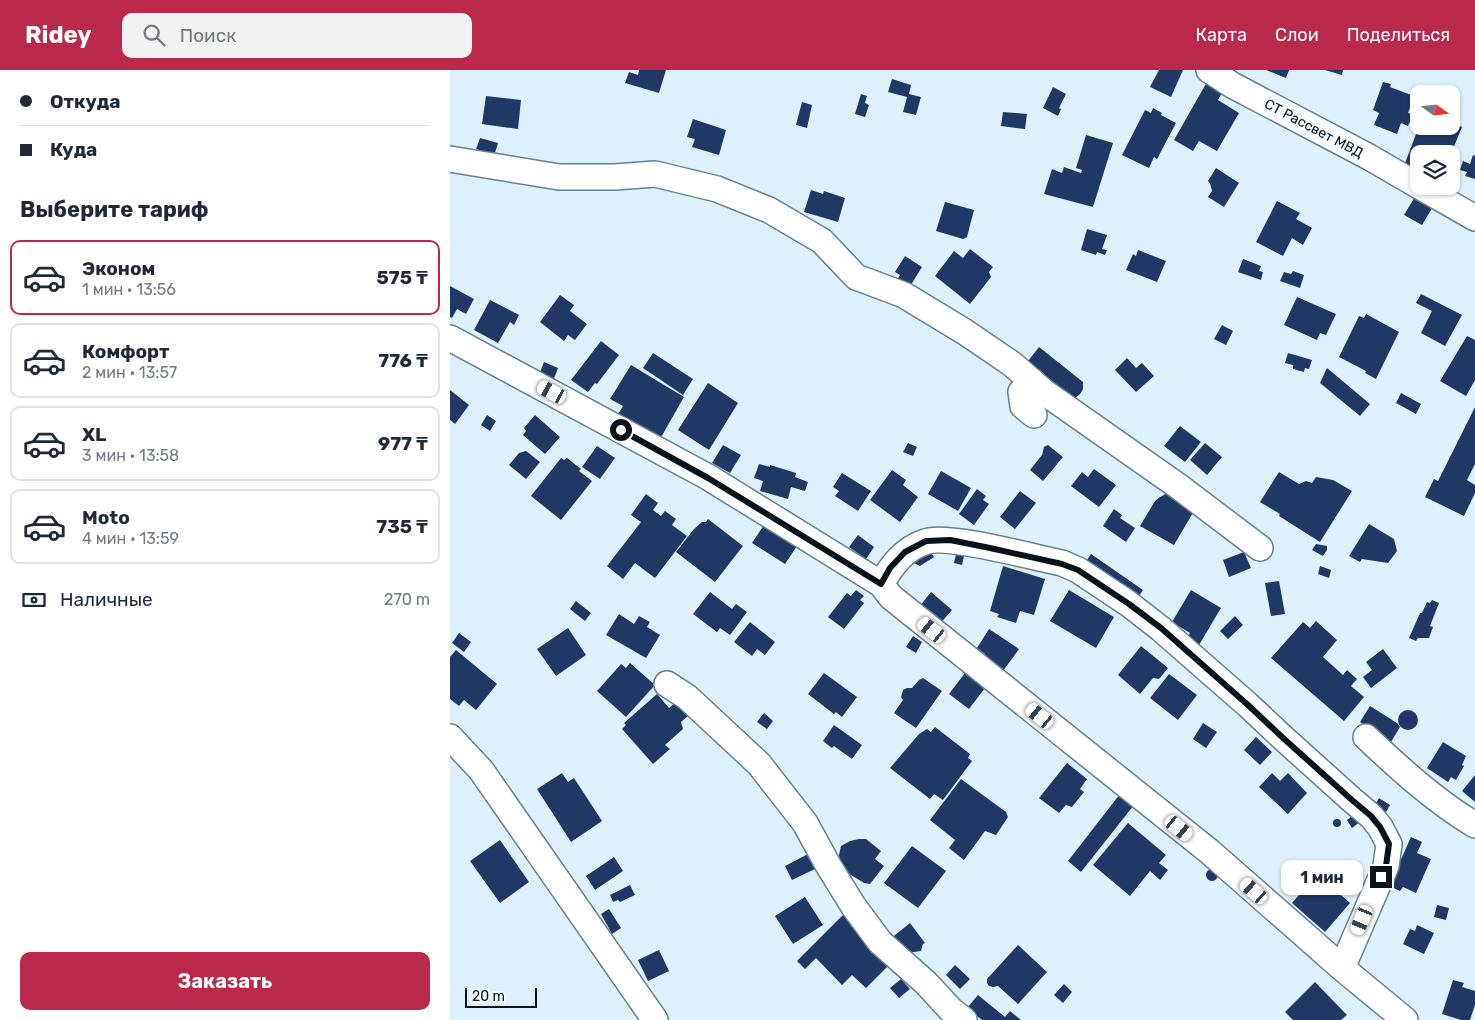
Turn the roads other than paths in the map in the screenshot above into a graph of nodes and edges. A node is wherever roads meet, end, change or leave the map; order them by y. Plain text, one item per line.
1 (1209, 70) edge
2 (450, 159) edge
3 (1410, 181) edge
4 (1435, 195) edge
5 (1475, 218) edge
6 (450, 338) edge
7 (1032, 381) junction
8 (1034, 414) dead end
9 (1260, 548) dead end
10 (881, 584) junction
11 (667, 684) dead end
12 (450, 737) edge
13 (1366, 737) dead end
14 (1475, 825) edge
15 (1342, 968) junction
16 (656, 1020) edge
17 (964, 1020) edge
18 (1405, 1020) edge

1 - 3 street, СТ Рассвет МВД
2 - 7 street
4 - 5 street, СТ Рассвет МВД
6 - 10 street
7 - 8 street
7 - 9 street
10 - 15 street
10 - 15 street
11 - 17 street
12 - 16 street
13 - 14 street
15 - 18 street

